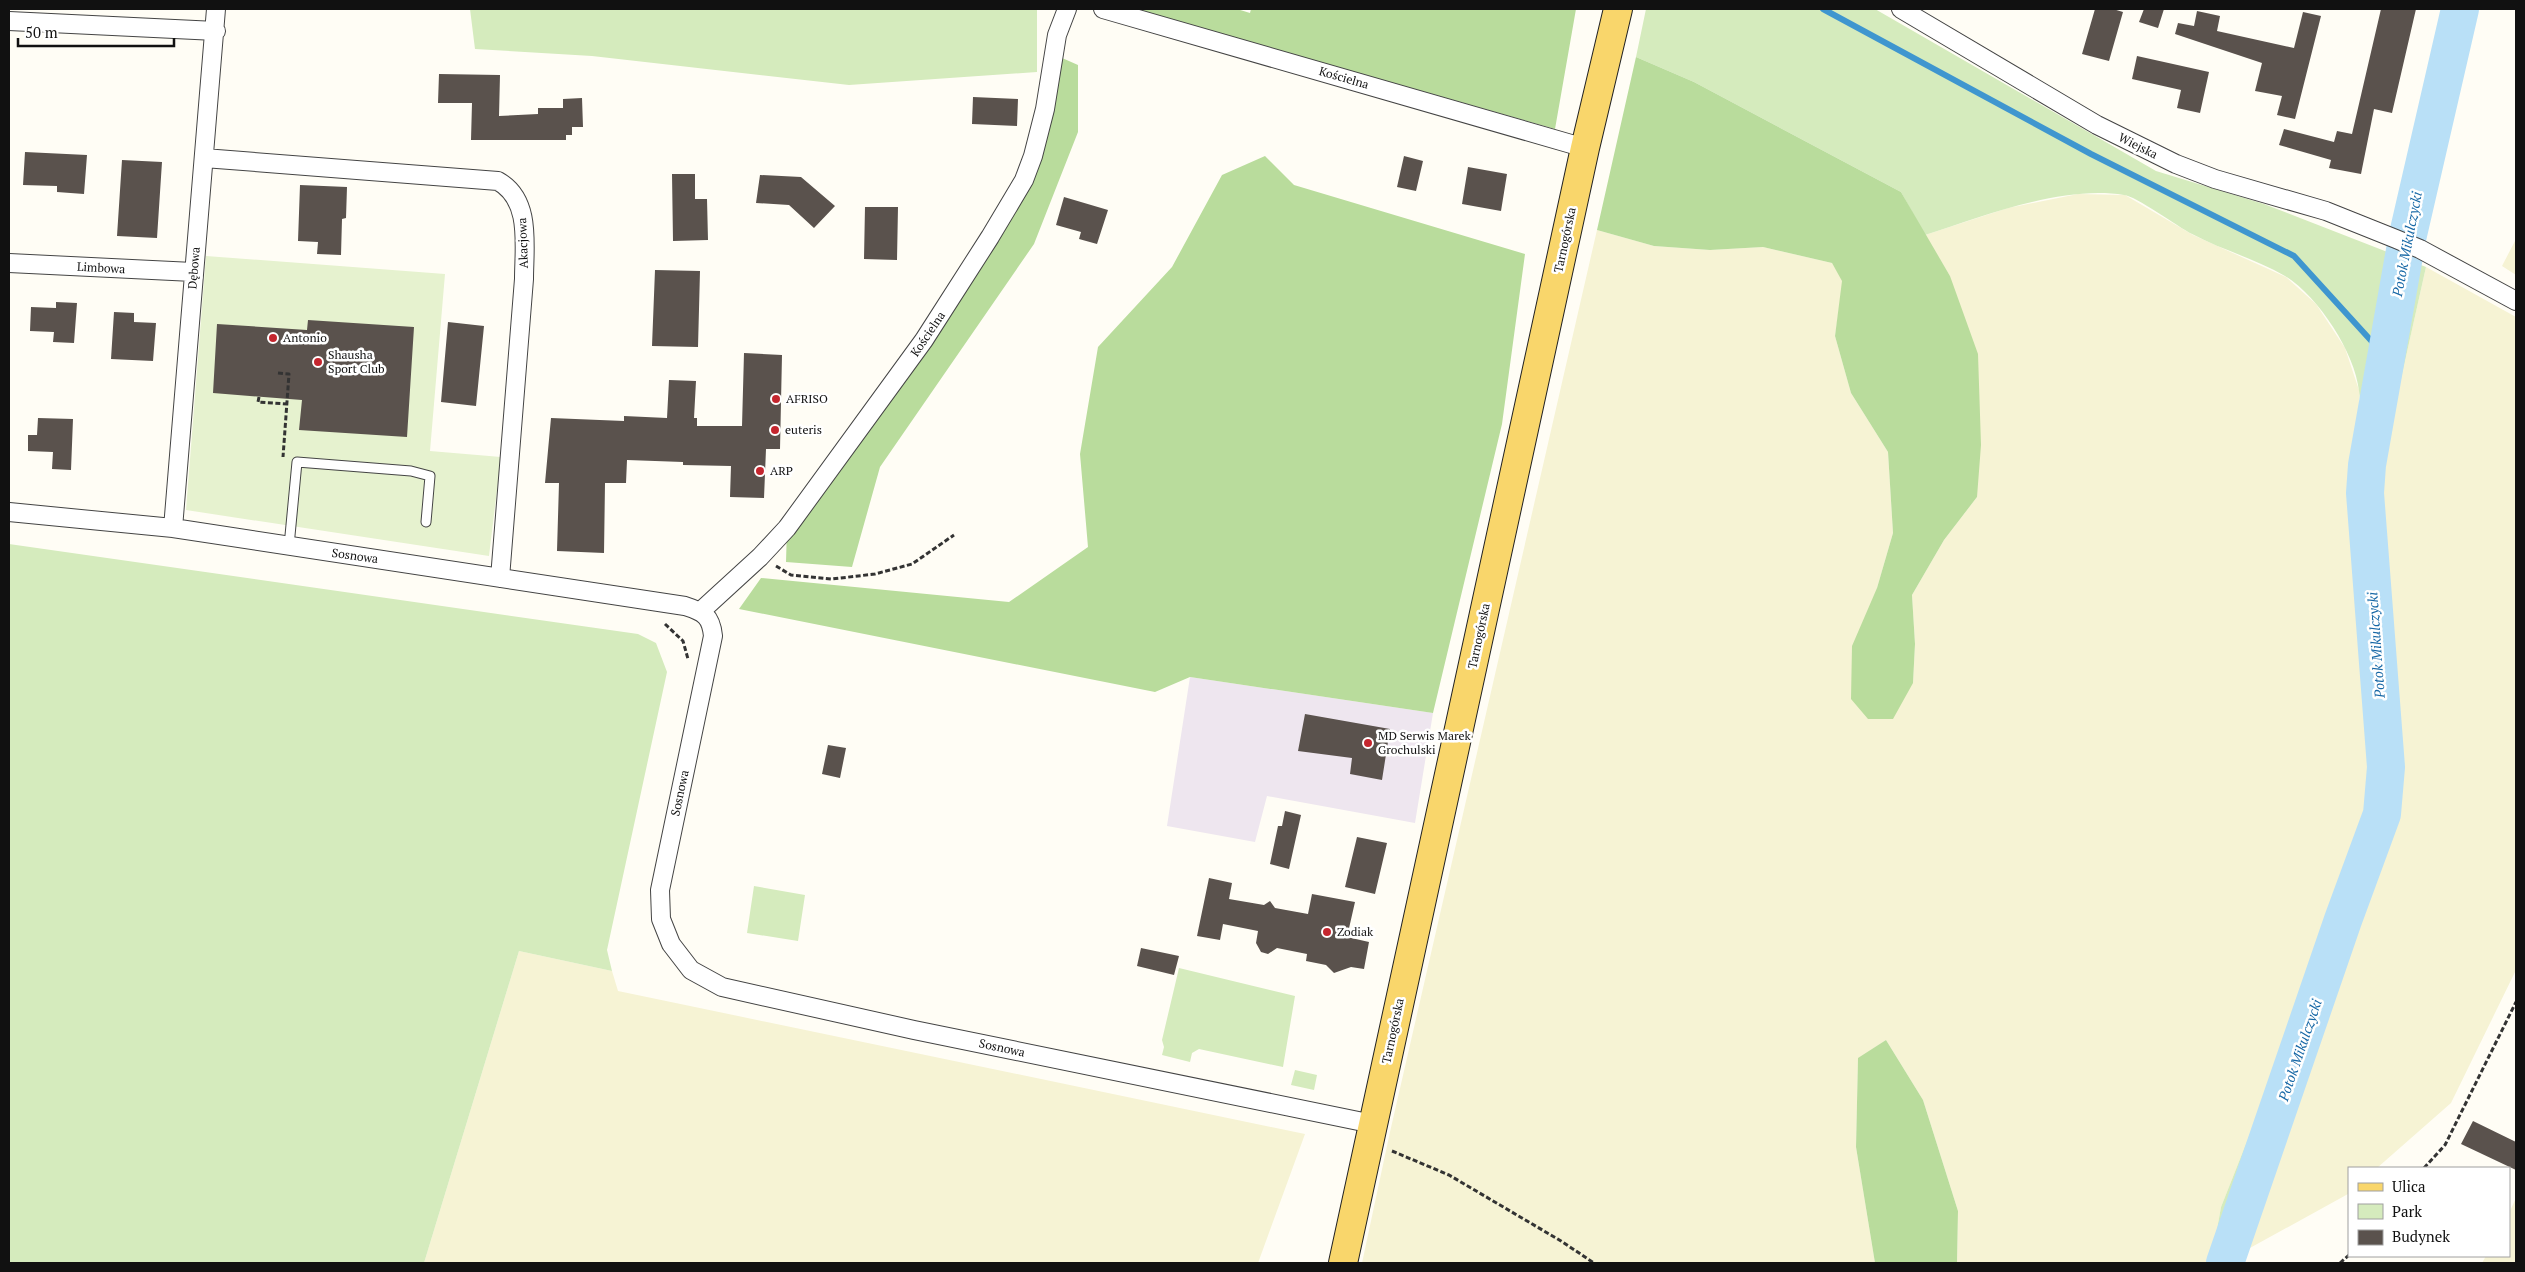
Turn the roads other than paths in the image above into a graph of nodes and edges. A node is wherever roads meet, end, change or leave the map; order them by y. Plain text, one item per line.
1 (216, 9) edge
2 (1067, 9) edge
3 (1103, 9) edge
4 (1618, 9) edge
5 (1901, 9) edge
6 (9, 21) edge
7 (216, 31) junction
8 (1585, 148) junction
9 (204, 158) junction
10 (9, 263) edge
11 (193, 272) junction
12 (2516, 301) edge
13 (9, 512) edge
14 (426, 522) dead end
15 (173, 528) junction
16 (289, 546) junction
17 (500, 578) junction
18 (701, 611) junction
19 (1371, 1133) junction
20 (1343, 1263) edge

1 - 7 street, Dębowa
2 - 18 street, Kościelna
3 - 8 street, Kościelna
4 - 8 main road, Tarnogórska
5 - 12 street, Wiejska
6 - 7 street
7 - 9 street, Dębowa
8 - 19 main road, Tarnogórska
9 - 11 street, Dębowa
9 - 17 street, Akacjowa
10 - 11 street, Limbowa
11 - 15 street, Dębowa
13 - 15 street, Sosnowa
14 - 16 lane
15 - 16 street, Sosnowa
16 - 17 street, Sosnowa
17 - 18 street, Sosnowa
18 - 19 street, Sosnowa
19 - 20 main road, Tarnogórska

